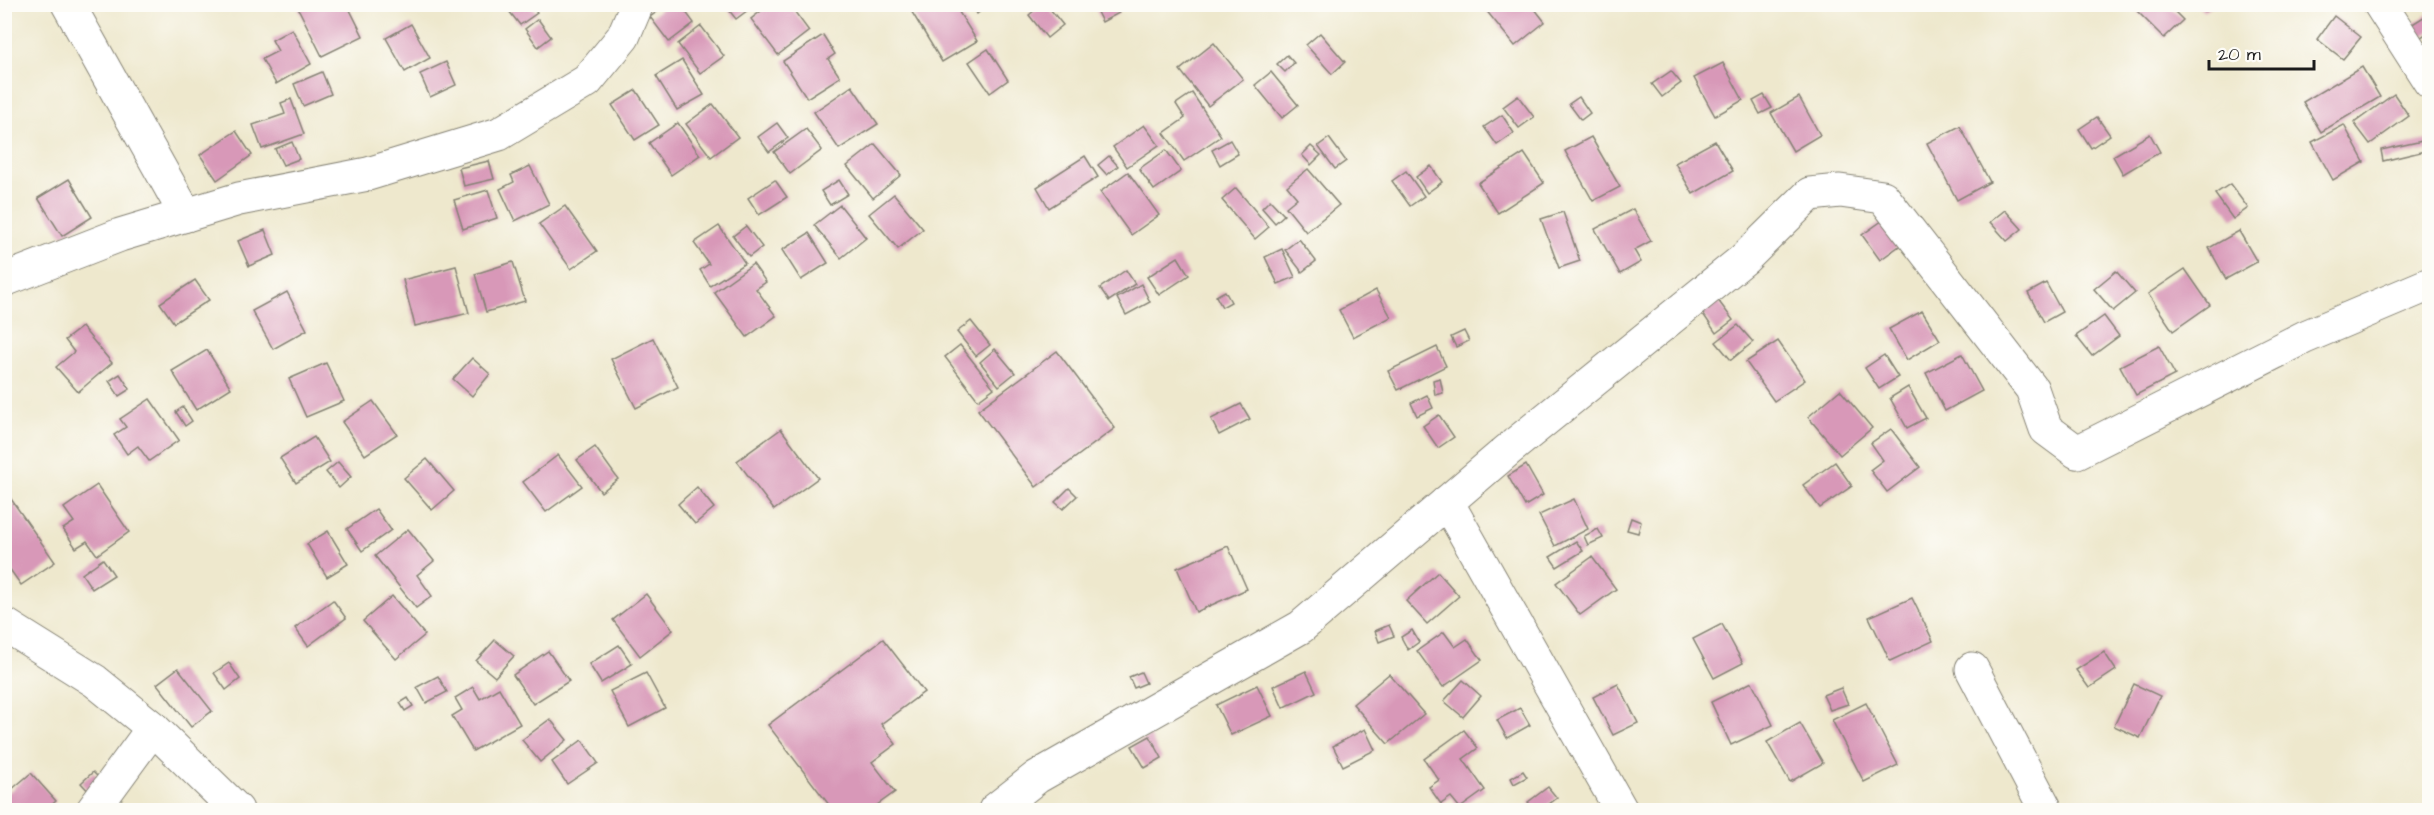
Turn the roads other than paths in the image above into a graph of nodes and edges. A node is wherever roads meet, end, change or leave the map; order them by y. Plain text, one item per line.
1 (68, 4) edge
2 (637, 4) edge
3 (2380, 4) edge
4 (2430, 82) edge
5 (186, 215) junction
6 (4, 280) edge
7 (2430, 284) edge
8 (1447, 502) junction
9 (4, 624) edge
10 (1972, 669) dead end
11 (153, 728) junction
12 (93, 810) edge
13 (237, 810) edge
14 (995, 810) edge
15 (1621, 810) edge
16 (2046, 810) edge

1 - 5 street
2 - 5 street
3 - 4 street
5 - 6 street
7 - 8 street
8 - 14 street
8 - 15 street
9 - 11 street
10 - 16 street
11 - 12 street
11 - 13 street

